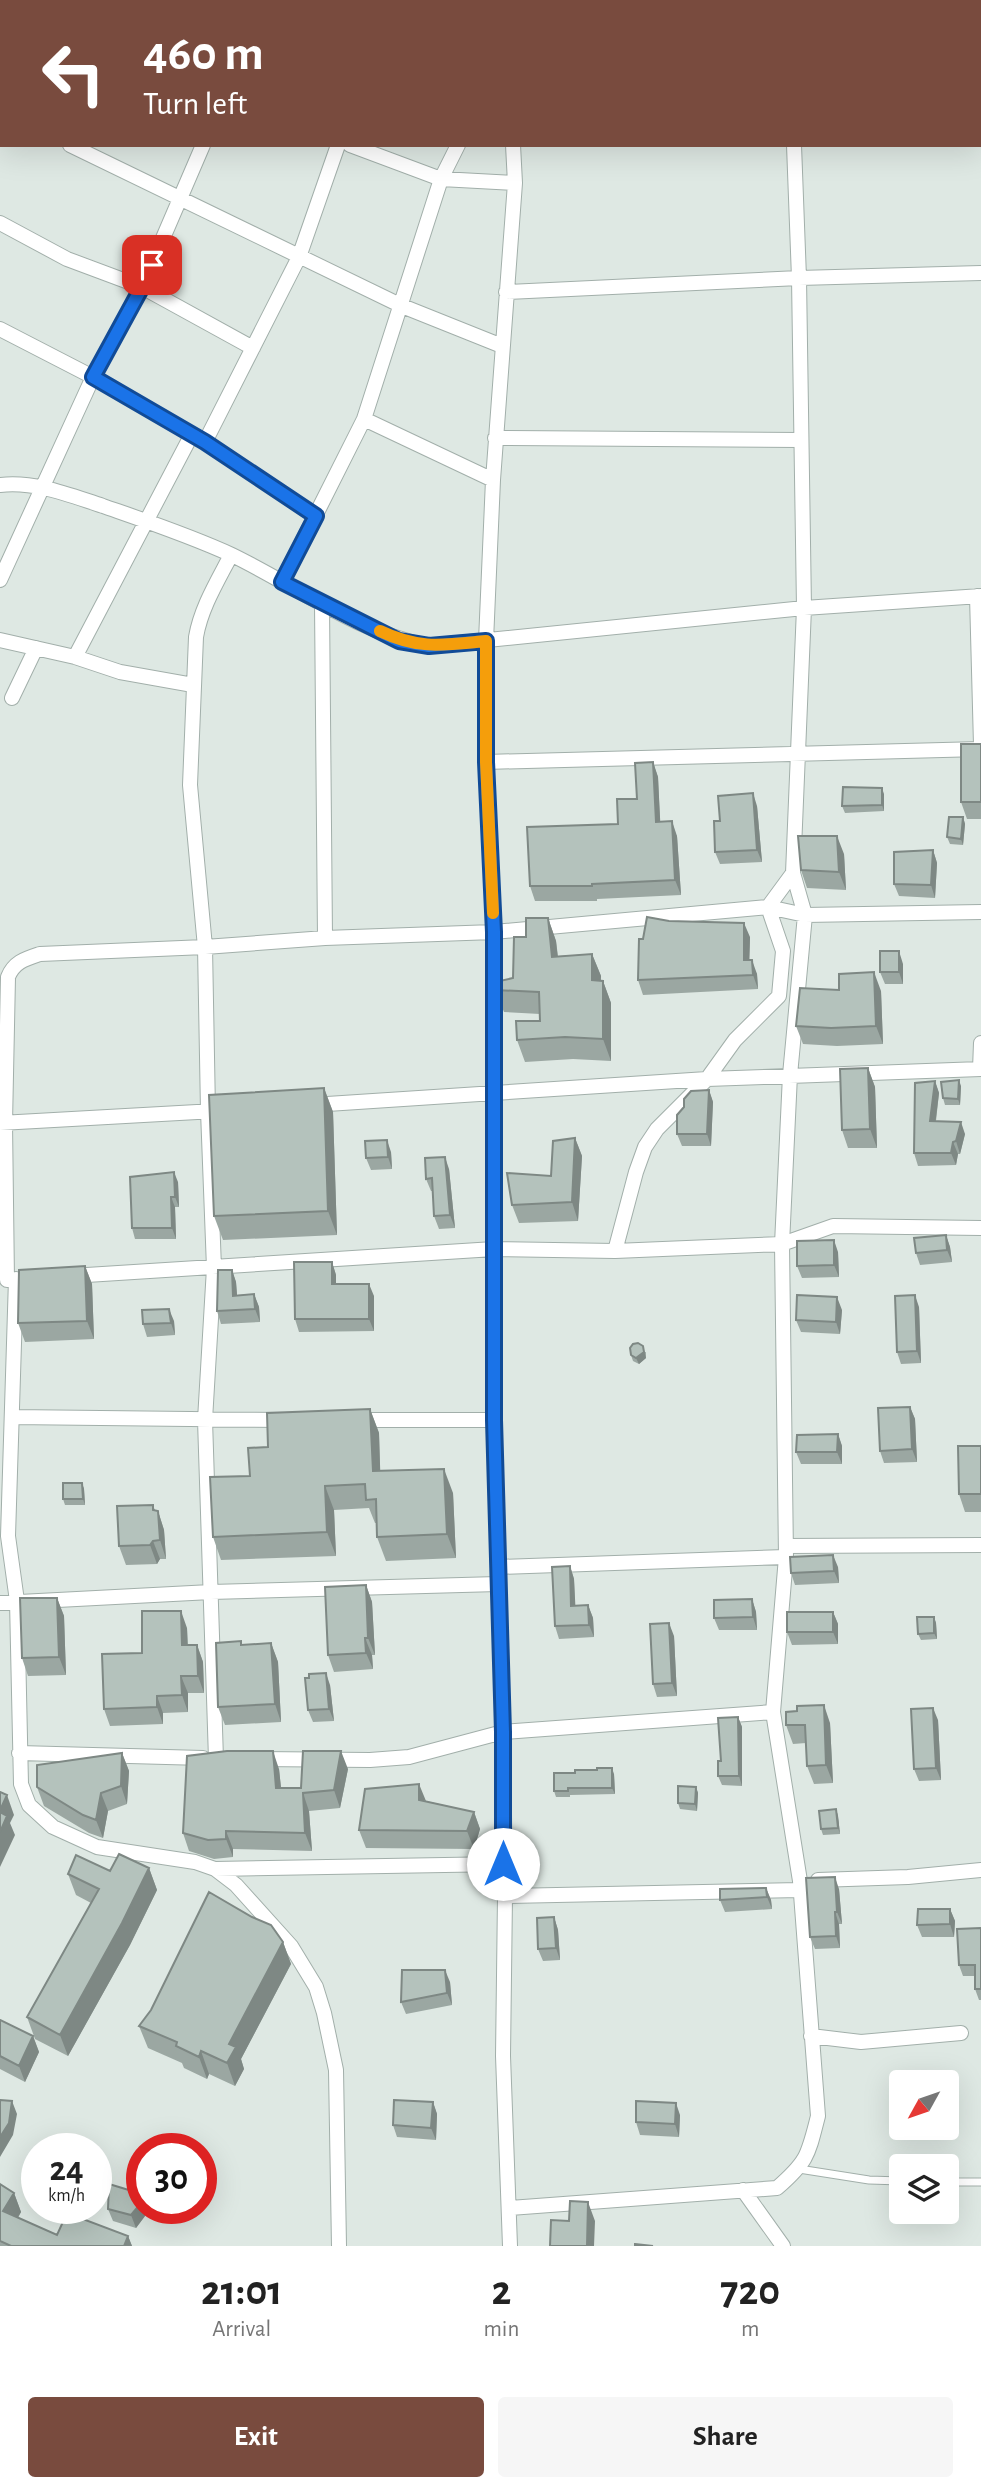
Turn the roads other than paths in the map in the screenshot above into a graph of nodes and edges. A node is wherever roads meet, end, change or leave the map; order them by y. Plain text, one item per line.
1 (74, 147) edge
2 (202, 147) edge
3 (337, 147) edge
4 (355, 147) edge
5 (457, 147) edge
6 (513, 147) edge
7 (794, 147) edge
8 (441, 179) junction
9 (515, 183) junction
10 (179, 199) junction
11 (0, 223) edge
12 (299, 257) junction
13 (981, 273) edge
14 (799, 278) junction
15 (142, 287) junction
16 (506, 292) junction
17 (402, 306) junction
18 (0, 328) edge
19 (502, 346) junction
20 (253, 348) junction
21 (93, 377) junction
22 (365, 419) junction
23 (191, 434) junction
24 (495, 439) junction
25 (800, 440) junction
26 (205, 442) junction
27 (492, 480) junction
28 (0, 485) edge
29 (45, 486) junction
30 (316, 516) junction
31 (147, 521) junction
32 (231, 555) junction
33 (0, 580) edge
34 (282, 582) junction
35 (979, 596) edge
36 (323, 604) junction
37 (804, 608) junction
38 (0, 640) edge
39 (486, 641) junction
40 (36, 648) junction
41 (75, 657) junction
42 (193, 685) junction
43 (12, 698) dead end
44 (981, 747) edge
45 (797, 752) junction
46 (486, 762) junction
47 (793, 873) junction
48 (768, 907) junction
49 (981, 912) edge
50 (805, 915) junction
51 (494, 932) junction
52 (325, 938) junction
53 (205, 947) junction
54 (981, 1043) edge
55 (980, 1069) edge
56 (790, 1075) junction
57 (707, 1079) junction
58 (493, 1094) junction
59 (303, 1105) edge
60 (235, 1109) edge
61 (208, 1111) junction
62 (3, 1123) edge
63 (981, 1228) edge
64 (782, 1244) junction
65 (494, 1249) junction
66 (615, 1251) junction
67 (214, 1268) junction
68 (56, 1277) edge
69 (13, 1280) edge
70 (12, 1417) junction
71 (205, 1420) junction
72 (301, 1420) edge
73 (342, 1420) edge
74 (494, 1420) junction
75 (4, 1542) edge
76 (981, 1545) edge
77 (786, 1552) junction
78 (498, 1567) junction
79 (498, 1584) junction
80 (211, 1592) junction
81 (17, 1601) junction
82 (0, 1602) edge
83 (773, 1712) junction
84 (503, 1732) junction
85 (19, 1753) junction
86 (230, 1759) junction
87 (503, 1864) junction
88 (215, 1869) junction
89 (981, 1870) edge
90 (800, 1886) junction
91 (505, 1896) junction
92 (961, 2033) dead end
93 (811, 2036) junction
94 (799, 2169) junction
95 (889, 2181) edge
96 (959, 2182) edge
97 (981, 2182) edge
98 (743, 2190) junction
99 (510, 2208) junction
100 (339, 2246) edge
101 (510, 2246) edge
102 (783, 2246) edge

1 - 10 street
2 - 10 street
3 - 12 street
4 - 8 street
5 - 8 street
6 - 9 street
7 - 14 street
8 - 9 street
8 - 17 street
9 - 16 street
10 - 12 street
10 - 15 street
11 - 15 street
12 - 17 street
12 - 20 street
13 - 14 street
14 - 16 street
14 - 25 street
15 - 20 street
15 - 21 street
16 - 19 street
17 - 19 street
17 - 22 street
18 - 21 street
19 - 24 street
20 - 26 street
21 - 23 street
21 - 29 street
22 - 27 street
22 - 30 street
23 - 26 street
23 - 31 street
24 - 25 street
24 - 27 street
25 - 37 street
26 - 30 street
27 - 39 street
28 - 29 street
29 - 31 street
29 - 33 street
30 - 34 street
31 - 32 street
31 - 41 street
32 - 34 street
32 - 42 street
34 - 36 street
35 - 37 street
35 - 44 street
36 - 39 street
36 - 52 street
37 - 39 street
37 - 45 street
38 - 40 street
39 - 46 street
40 - 41 street
40 - 43 street
41 - 42 street
42 - 53 street
44 - 45 street
45 - 46 street
45 - 47 street
46 - 51 street
47 - 48 street
47 - 50 street
48 - 50 street
48 - 51 street
48 - 57 street
49 - 50 street
50 - 56 street
51 - 52 street
51 - 58 street
52 - 53 street
53 - 61 street
53 - 62 street
54 - 55 street
55 - 56 street
56 - 57 street
56 - 64 street
57 - 58 street
57 - 66 street
58 - 59 street
58 - 65 street
60 - 61 street
61 - 62 street
61 - 67 street
62 - 69 street
63 - 64 street
64 - 66 street
64 - 77 street
65 - 66 street
65 - 67 street
65 - 74 street
67 - 68 street
67 - 71 street
69 - 70 street
70 - 71 street
70 - 75 street
71 - 72 street
71 - 80 street
73 - 74 street
74 - 78 street
75 - 81 street
76 - 77 street
77 - 78 street
77 - 83 street
78 - 79 street
79 - 80 street
79 - 84 street
80 - 81 street
80 - 86 street
81 - 82 street
81 - 85 street
83 - 84 street
83 - 90 street
84 - 86 street
84 - 87 street
85 - 86 street
85 - 88 street
87 - 88 street
87 - 91 street
88 - 100 street
89 - 90 street
90 - 91 street
90 - 93 street
91 - 99 street
92 - 93 street
93 - 94 street
94 - 95 lane
94 - 98 street
96 - 97 lane
98 - 99 street
98 - 102 street
99 - 101 street

